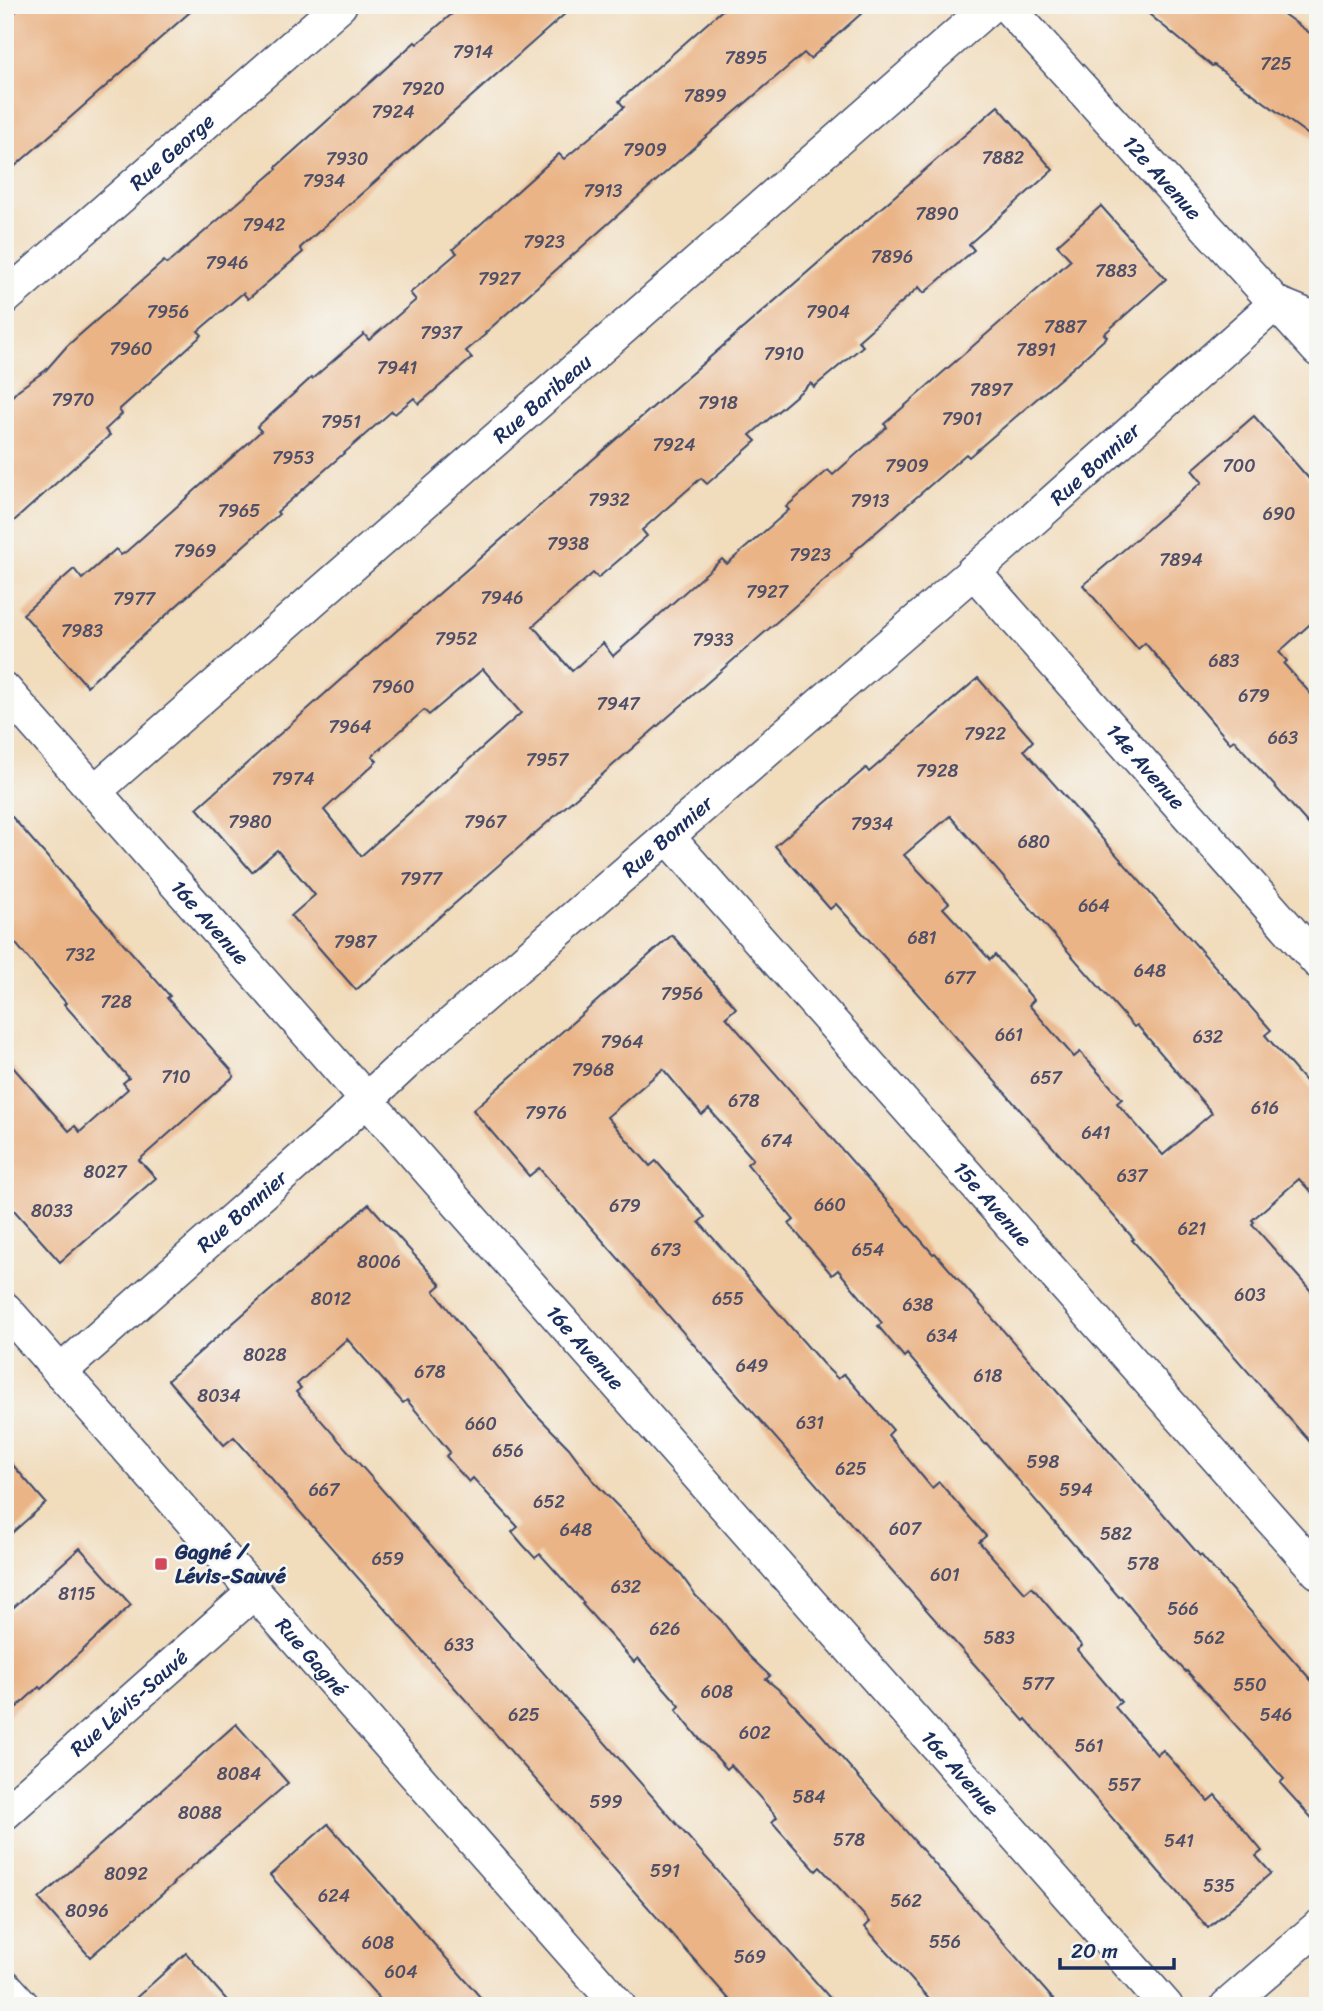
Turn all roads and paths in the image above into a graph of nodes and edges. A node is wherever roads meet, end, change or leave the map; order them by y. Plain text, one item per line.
1 (340, 5) edge
2 (990, 5) edge
3 (1006, 5) edge
4 (5, 298) edge
5 (1276, 303) junction
6 (1318, 320) edge
7 (1318, 350) edge
8 (973, 571) junction
9 (5, 690) edge
10 (95, 791) junction
11 (668, 836) junction
12 (1318, 962) edge
13 (367, 1099) junction
14 (5, 1309) edge
15 (60, 1372) junction
16 (1318, 1572) edge
17 (254, 1592) junction
18 (5, 1812) edge
19 (1318, 1927) edge
20 (5, 1986) edge
21 (23, 2006) edge
22 (619, 2006) edge
23 (1166, 2006) edge
24 (1227, 2006) edge

1 - 4 street, Rue George
2 - 10 street, Rue Baribeau
3 - 5 street, 12e Avenue
5 - 6 street
5 - 7 street, 12e Avenue
5 - 8 street, Rue Bonnier
8 - 11 street, Rue Bonnier
8 - 12 street, 14e Avenue
9 - 10 street, 16e Avenue
10 - 13 street, 16e Avenue
11 - 13 street, Rue Bonnier
11 - 16 street, 15e Avenue
13 - 15 street, Rue Bonnier
13 - 23 street, 16e Avenue
14 - 15 street, Rue Gagné
15 - 17 street, Rue Gagné
17 - 18 street, Rue Lévis-Sauvé
17 - 22 street, Rue Gagné
19 - 24 street
20 - 21 street

